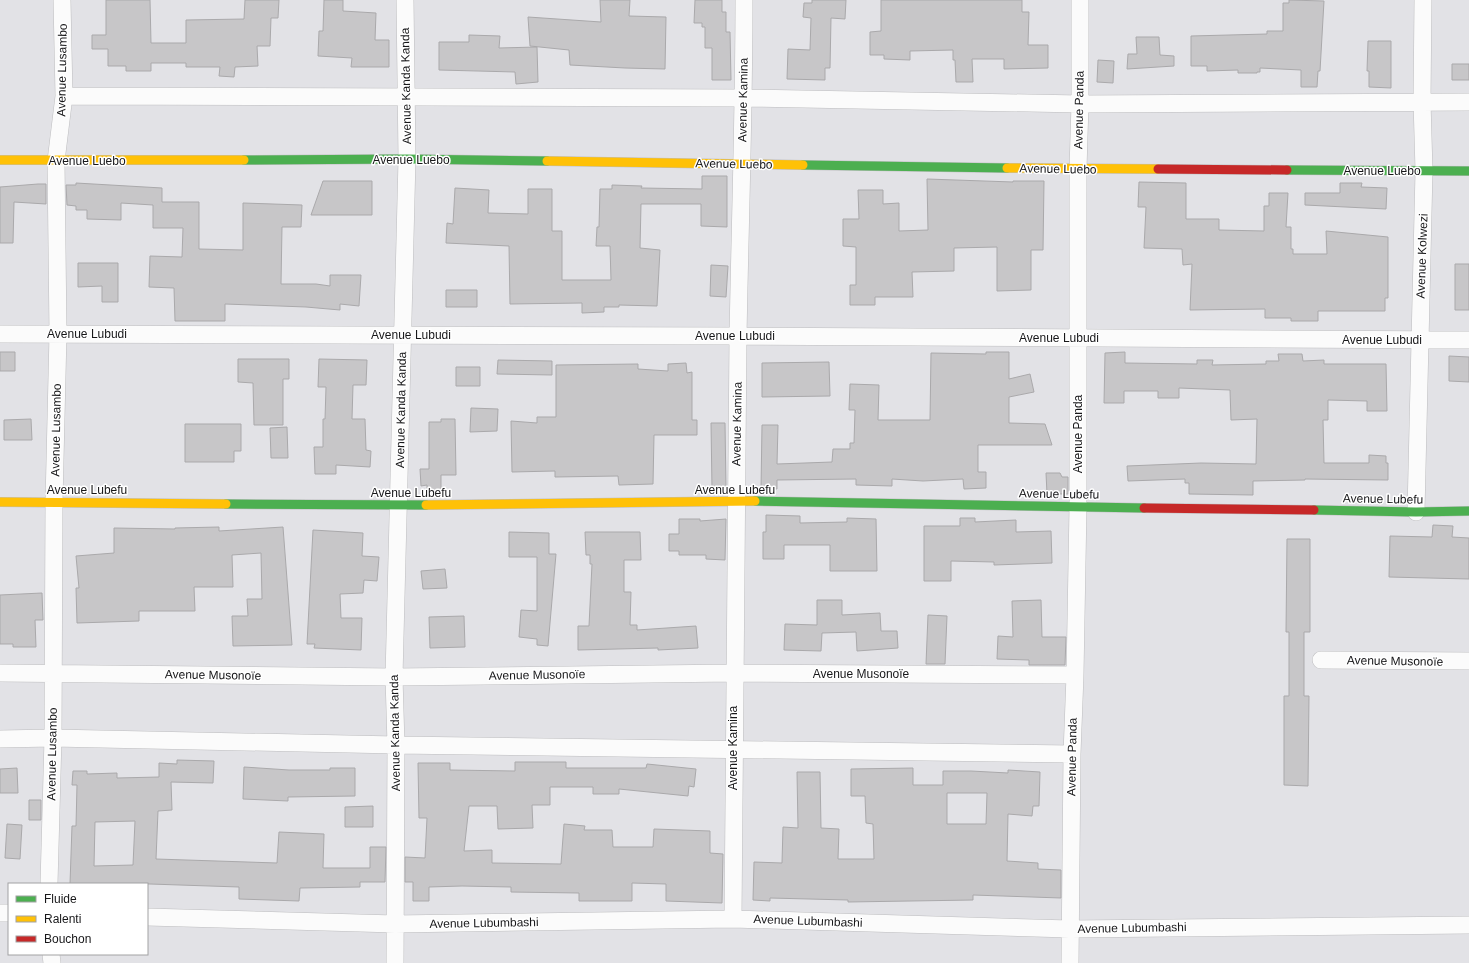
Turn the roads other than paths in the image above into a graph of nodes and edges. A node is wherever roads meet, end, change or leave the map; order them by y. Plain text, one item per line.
1 (62, 0) edge
2 (405, 0) edge
3 (744, 0) edge
4 (1080, 0) edge
5 (1423, 0) edge
6 (64, 96) junction
7 (406, 98) junction
8 (744, 98) junction
9 (1422, 101) junction
10 (1469, 102) edge
11 (1080, 104) junction
12 (407, 159) junction
13 (0, 160) edge
14 (56, 161) junction
15 (742, 164) junction
16 (1078, 169) junction
17 (1424, 171) junction
18 (1469, 171) edge
19 (0, 334) edge
20 (58, 334) junction
21 (403, 335) junction
22 (738, 336) junction
23 (1077, 338) junction
24 (1419, 340) junction
25 (1469, 340) edge
26 (736, 501) junction
27 (0, 502) edge
28 (54, 502) junction
29 (399, 505) junction
30 (1078, 507) junction
31 (1469, 511) edge
32 (1416, 512) junction
33 (1321, 660) dead end
34 (1469, 661) edge
35 (0, 673) edge
36 (734, 673) junction
37 (54, 674) junction
38 (1075, 675) junction
39 (394, 677) junction
40 (53, 738) junction
41 (0, 739) edge
42 (396, 745) junction
43 (732, 749) junction
44 (1072, 754) junction
45 (49, 883) edge
46 (148, 917) edge
47 (732, 919) junction
48 (394, 924) junction
49 (1469, 925) edge
50 (1070, 929) junction
51 (395, 963) edge
52 (1070, 963) edge

1 - 6 street, Avenue Lusambo
2 - 7 street, Avenue Kanda Kanda
3 - 8 street, Avenue Kamina
4 - 11 street, Avenue Panda
5 - 9 street, Avenue Kolwezi
6 - 7 street
6 - 14 street, Avenue Lusambo
7 - 8 street
7 - 12 street, Avenue Kanda Kanda
8 - 11 street
8 - 15 street, Avenue Kamina
9 - 10 street
9 - 11 street
9 - 17 street, Avenue Kolwezi
11 - 16 street, Avenue Panda
12 - 14 street, Avenue Luebo
12 - 15 street, Avenue Luebo
12 - 21 street, Avenue Kanda Kanda
13 - 14 street, Avenue Luebo
14 - 20 street, Avenue Lusambo
15 - 16 street, Avenue Luebo
15 - 22 street, Avenue Kamina
16 - 17 street, Avenue Luebo
16 - 23 street, Avenue Panda
17 - 18 street, Avenue Luebo
17 - 24 street, Avenue Kolwezi
19 - 20 street, Avenue Lubudi
20 - 21 street, Avenue Lubudi
20 - 28 street, Avenue Lusambo
21 - 22 street, Avenue Lubudi
21 - 29 street, Avenue Kanda Kanda
22 - 23 street, Avenue Lubudi
22 - 26 street, Avenue Kamina
23 - 24 street, Avenue Lubudi
23 - 30 street, Avenue Panda
24 - 25 street, Avenue Lubudi
24 - 32 street, Avenue Kolwezi
26 - 29 street, Avenue Lubefu
26 - 30 street, Avenue Lubefu
26 - 36 street, Avenue Kamina
27 - 28 street, Avenue Lubefu
28 - 29 street, Avenue Lubefu
28 - 37 street, Avenue Lusambo
29 - 39 street, Avenue Kanda Kanda
30 - 32 street, Avenue Lubefu
30 - 38 street, Avenue Panda
31 - 32 street, Avenue Lubefu
33 - 34 street, Avenue Musonoïe
35 - 37 street, Avenue Musonoïe
36 - 38 street, Avenue Musonoïe
36 - 39 street, Avenue Musonoïe
36 - 43 street, Avenue Kamina
37 - 39 street, Avenue Musonoïe
37 - 40 street, Avenue Lusambo
38 - 44 street, Avenue Panda
39 - 42 street, Avenue Kanda Kanda
40 - 41 street
40 - 42 street
40 - 45 street, Avenue Lusambo
42 - 43 street
42 - 48 street, Avenue Kanda Kanda
43 - 44 street
43 - 47 street, Avenue Kamina
44 - 50 street, Avenue Panda
46 - 48 street, Avenue Lubumbashi
47 - 48 street, Avenue Lubumbashi
47 - 50 street, Avenue Lubumbashi
48 - 51 street, Avenue Kanda Kanda
49 - 50 street, Avenue Lubumbashi
50 - 52 street, Avenue Panda

